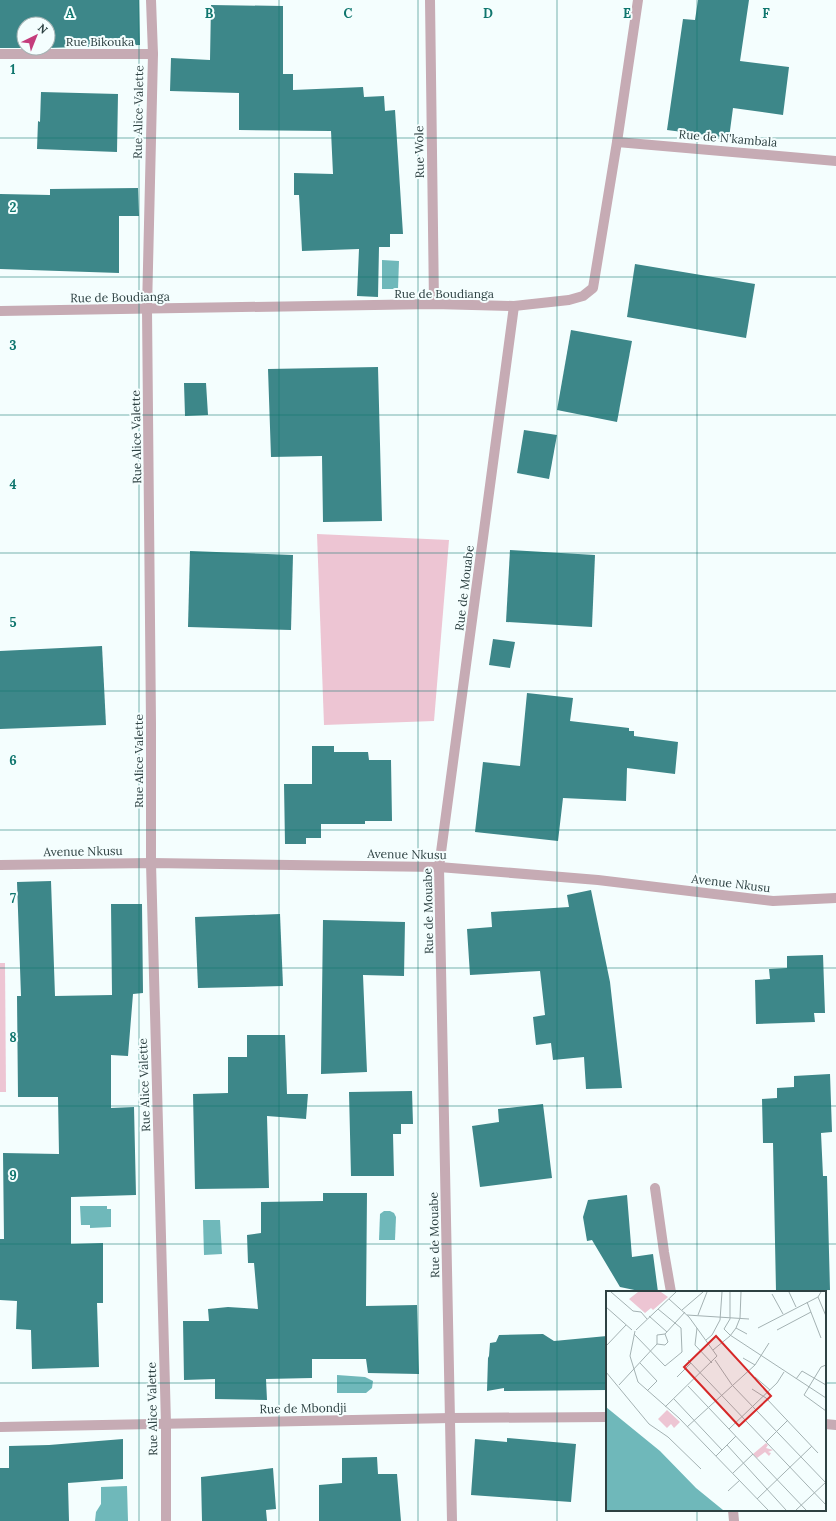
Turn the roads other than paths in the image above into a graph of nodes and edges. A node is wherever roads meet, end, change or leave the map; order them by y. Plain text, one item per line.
1 (151, 0) edge
2 (430, 0) edge
3 (638, 0) edge
4 (0, 54) edge
5 (153, 54) junction
6 (617, 142) junction
7 (836, 161) edge
8 (434, 304) junction
9 (514, 306) junction
10 (148, 309) junction
11 (0, 311) edge
12 (151, 863) junction
13 (0, 865) edge
14 (439, 867) junction
15 (836, 898) edge
16 (655, 1188) dead end
17 (671, 1291) edge
18 (606, 1417) edge
19 (451, 1418) junction
20 (166, 1424) junction
21 (826, 1424) edge
22 (836, 1425) edge
23 (0, 1427) edge
24 (733, 1511) edge
25 (166, 1521) edge
26 (452, 1521) edge
27 (734, 1521) edge

1 - 5 street, Rue Alice Valette
2 - 8 street, Rue Wole
3 - 6 street, Rue de Boudianga
4 - 5 street, Rue Bikouka
5 - 10 street, Rue Alice Valette
6 - 7 street, Rue de N'kambala
6 - 9 street, Rue de Boudianga
8 - 9 street, Rue de Boudianga
8 - 10 street, Rue de Boudianga
9 - 14 street, Rue de Mouabe
10 - 11 street, Rue de Boudianga
10 - 12 street, Rue Alice Valette
12 - 13 street, Avenue Nkusu
12 - 14 street, Avenue Nkusu
12 - 20 street, Rue Alice Valette
14 - 15 street, Avenue Nkusu
14 - 19 street, Rue de Mouabe
16 - 17 street
18 - 19 street, Rue de Mbondji
19 - 20 street, Rue de Mbondji
19 - 26 street, Rue de Mouabe
20 - 23 street, Rue de Mbondji
20 - 25 street, Rue Alice Valette
21 - 22 street
24 - 27 street

